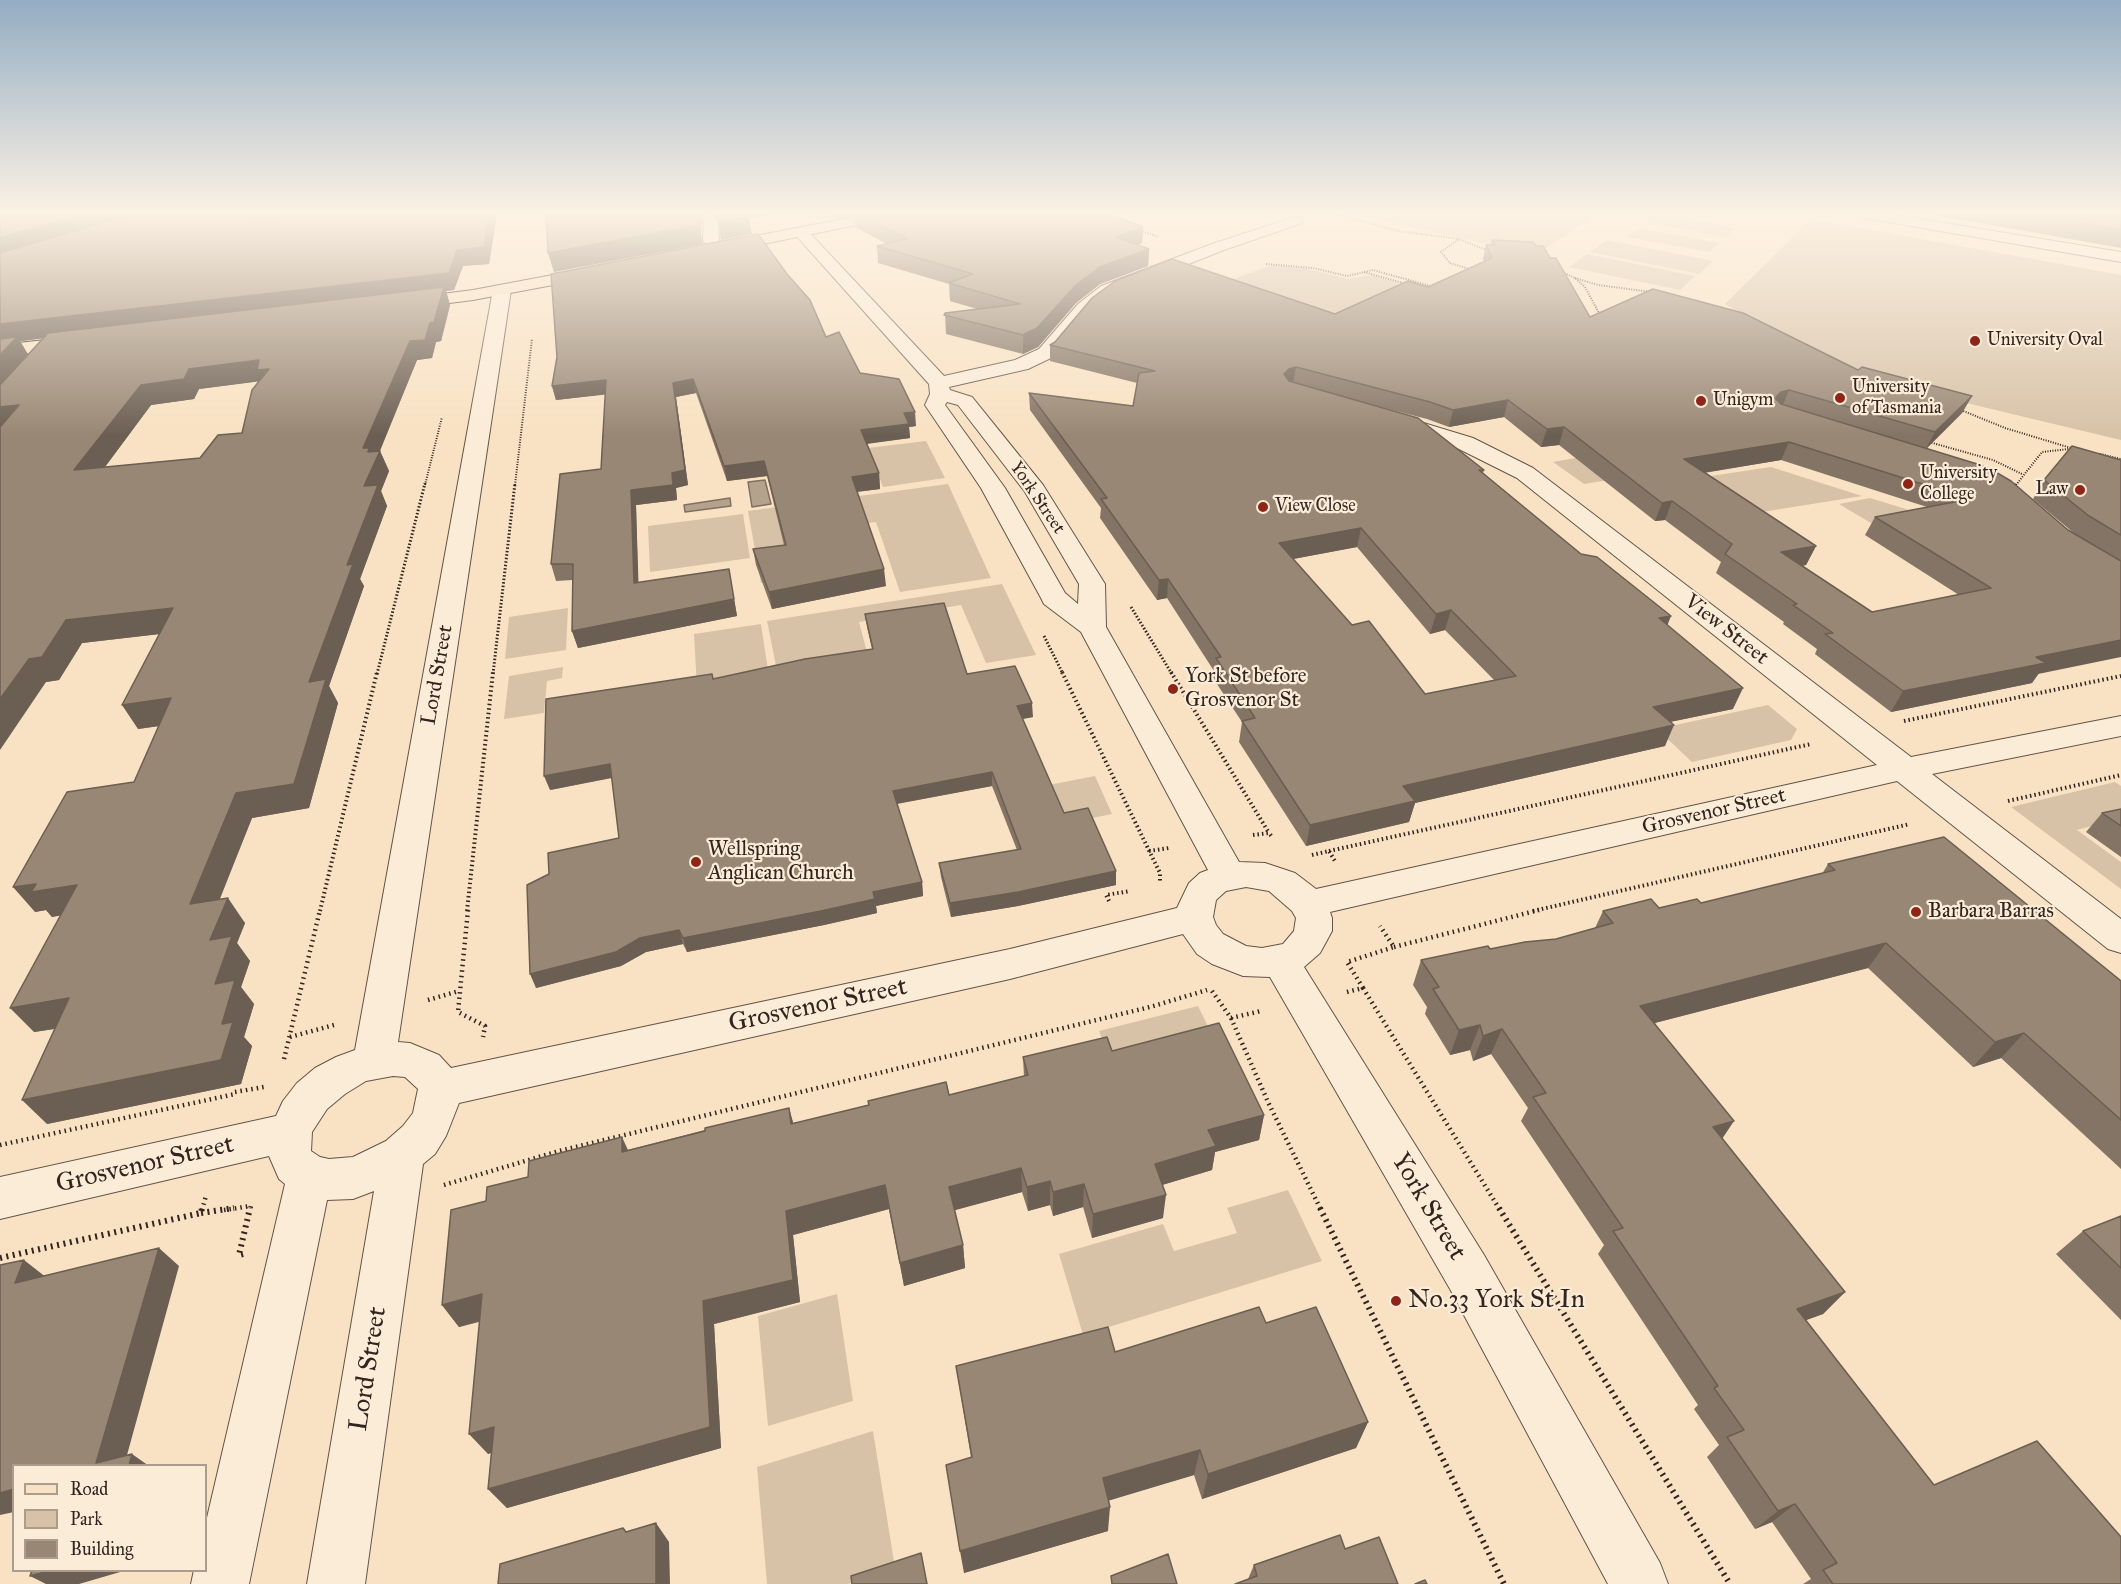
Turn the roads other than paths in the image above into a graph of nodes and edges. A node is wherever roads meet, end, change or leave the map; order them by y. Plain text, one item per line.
1 (483, 288) edge
2 (504, 288) edge
3 (849, 288) edge
4 (1112, 288) edge
5 (389, 301) edge
6 (98, 335) edge
7 (58, 339) junction
8 (0, 340) edge
9 (0, 351) edge
10 (32, 369) edge
11 (939, 389) junction
12 (1372, 414) edge
13 (1092, 627) junction
14 (2121, 726) edge
15 (1905, 769) junction
16 (1229, 876) junction
17 (1308, 904) junction
18 (1195, 917) junction
19 (2121, 939) edge
20 (1280, 961) junction
21 (374, 1061) junction
22 (439, 1089) junction
23 (300, 1154) junction
24 (402, 1155) junction
25 (0, 1198) edge
26 (220, 1584) edge
27 (336, 1584) edge
28 (1639, 1584) edge

1 - 5 main road
2 - 21 street, Lord Street
3 - 11 street, York Street
4 - 11 street
6 - 7 main road
7 - 8 main road
7 - 9 main road
7 - 10 street
11 - 13 street, York Street
11 - 13 street, York Street
12 - 15 street, View Street
13 - 16 street, York Street
14 - 15 street, Grosvenor Street
15 - 17 street, Grosvenor Street
15 - 19 street, View Street
16 - 17 street
16 - 18 street
17 - 20 street
18 - 20 street
18 - 22 street, Grosvenor Street
20 - 28 street, York Street
21 - 22 street
21 - 23 street
22 - 24 street
23 - 24 street
23 - 25 street, Grosvenor Street
23 - 26 street
24 - 27 street, Lord Street

